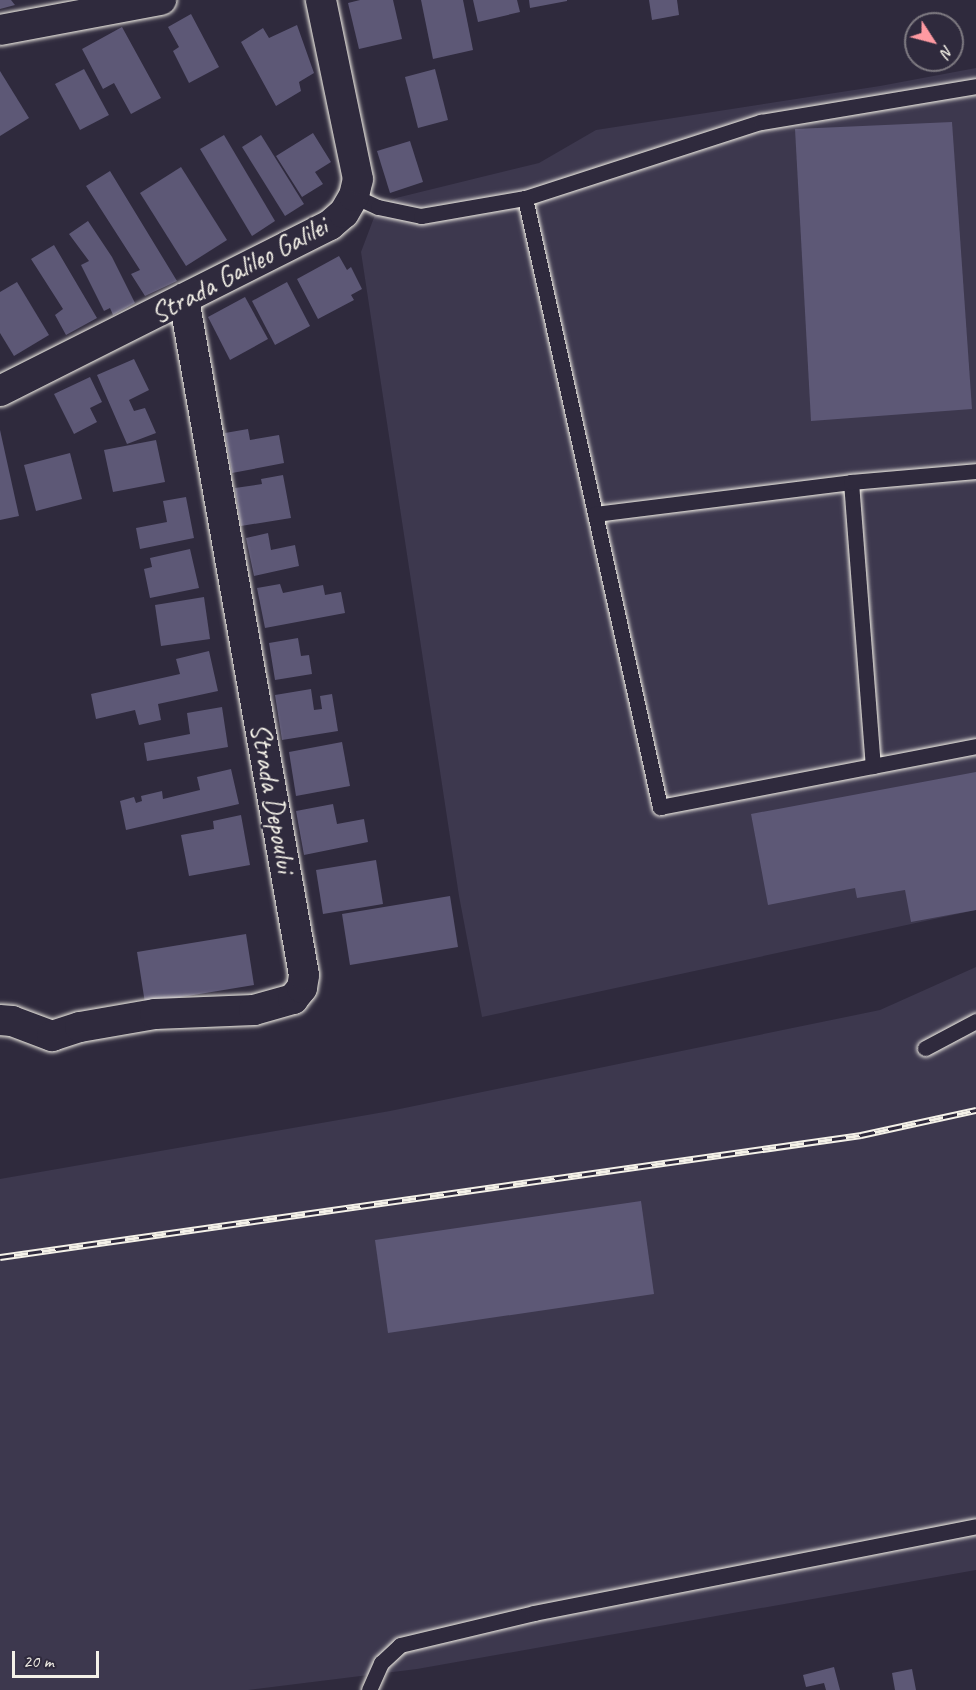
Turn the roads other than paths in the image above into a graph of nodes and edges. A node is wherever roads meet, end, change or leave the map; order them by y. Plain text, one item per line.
1 (161, 0) edge
2 (321, 0) edge
3 (0, 30) edge
4 (976, 86) edge
5 (354, 196) junction
6 (525, 198) junction
7 (184, 299) junction
8 (0, 391) edge
9 (976, 471) edge
10 (851, 482) junction
11 (595, 514) junction
12 (976, 746) edge
13 (873, 766) junction
14 (0, 1020) edge
15 (976, 1021) edge
16 (925, 1048) dead end
17 (976, 1526) edge
18 (369, 1690) edge

1 - 3 street
2 - 5 street, Strada Galileo Galilei
4 - 6 lane
5 - 6 lane
5 - 7 street, Strada Galileo Galilei
6 - 11 lane
7 - 8 street, Strada Galileo Galilei
7 - 14 street, Strada Depoului
9 - 10 lane
10 - 11 lane
10 - 13 lane
11 - 13 lane
12 - 13 lane
15 - 16 lane
17 - 18 lane

